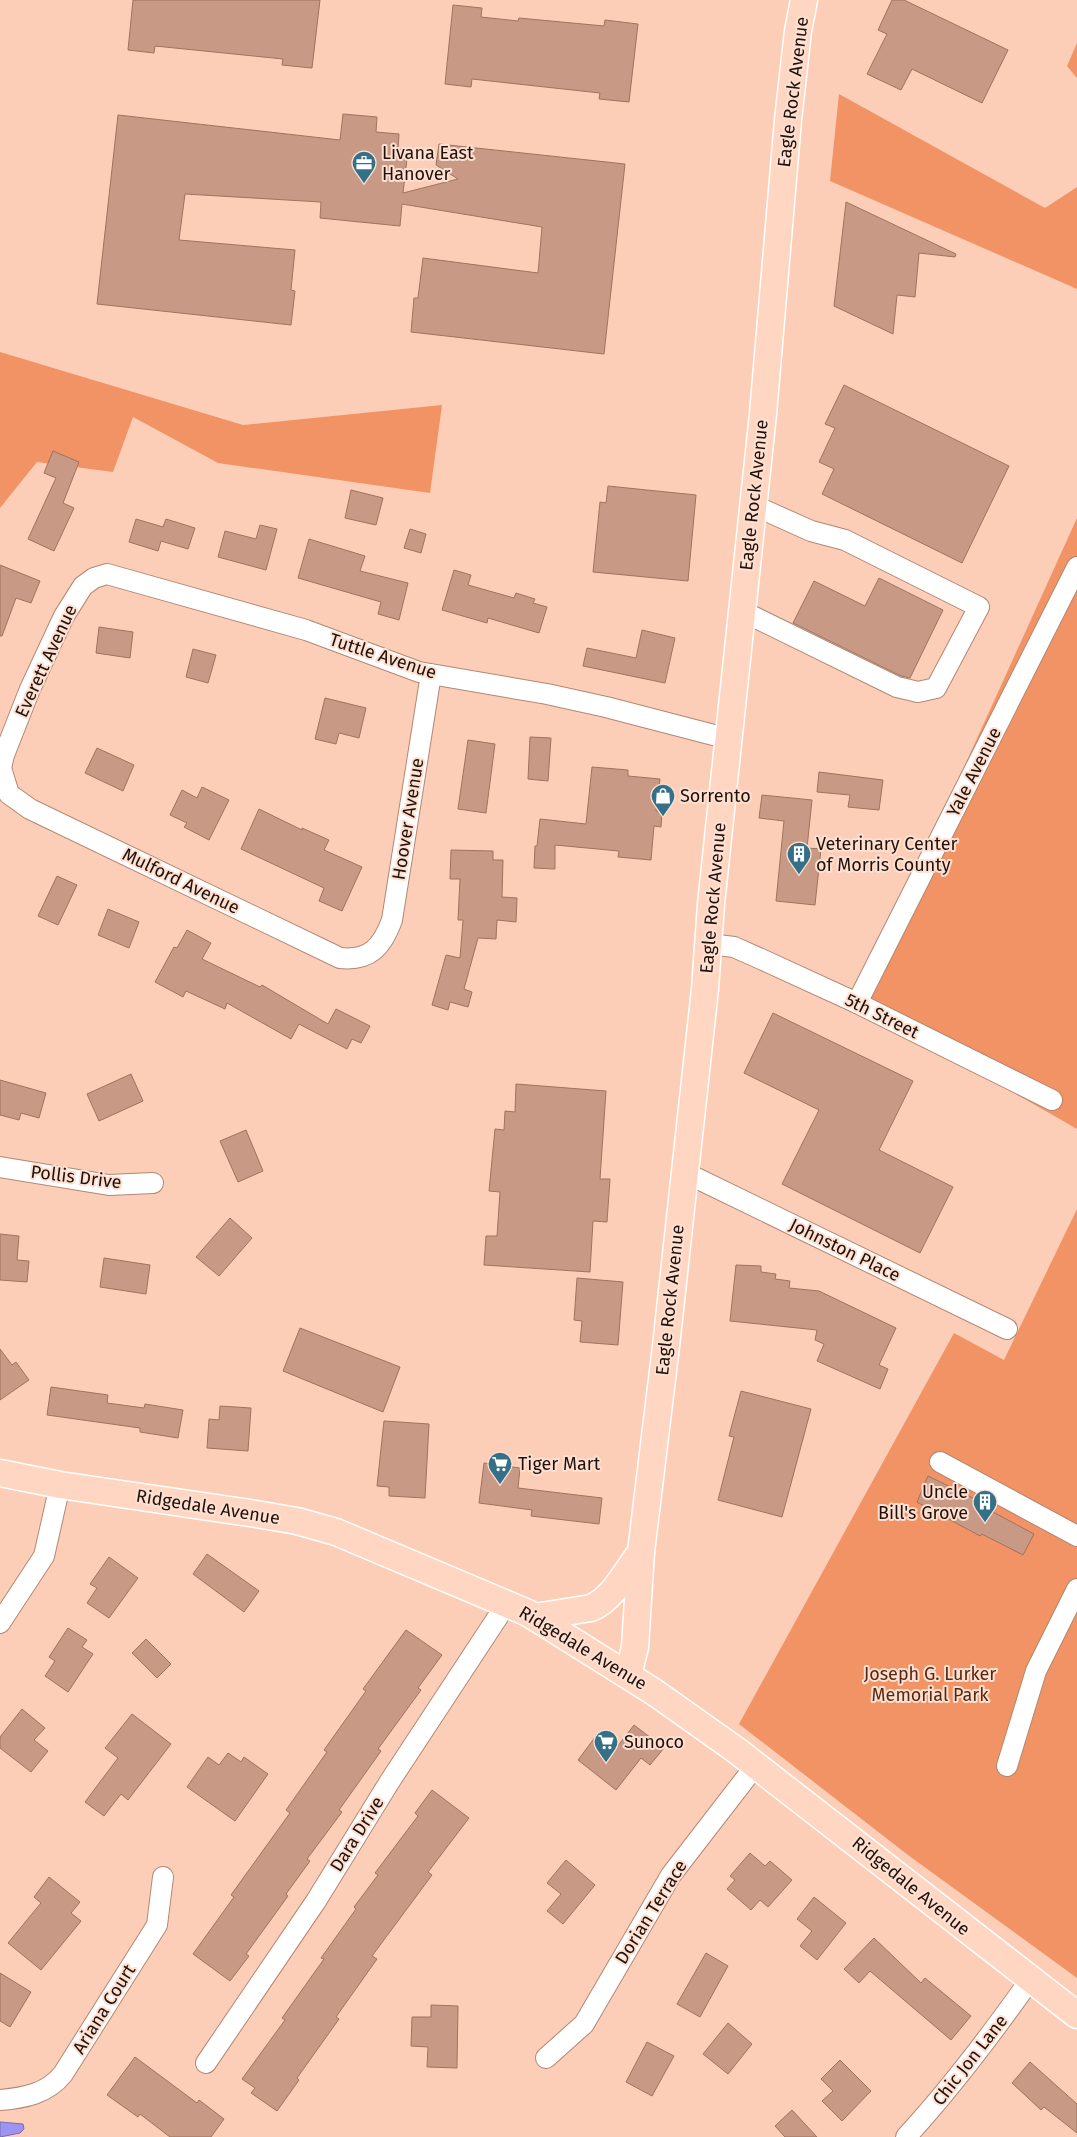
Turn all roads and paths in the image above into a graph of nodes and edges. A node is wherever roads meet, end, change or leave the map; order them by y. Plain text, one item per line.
1 (804, 0) edge
2 (753, 505) junction
3 (1077, 567) edge
4 (100, 576) joint
5 (742, 611) junction
6 (431, 674) junction
7 (728, 739) junction
8 (4, 784) joint
9 (708, 944) junction
10 (367, 955) joint
11 (857, 1003) junction
12 (1052, 1100) dead end
13 (0, 1167) edge
14 (684, 1172) junction
15 (153, 1183) dead end
16 (1007, 1329) dead end
17 (940, 1462) dead end
18 (0, 1473) edge
19 (60, 1485) junction
20 (1077, 1536) edge
21 (641, 1552) junction
22 (1077, 1589) edge
23 (507, 1603) junction
24 (535, 1617) junction
25 (0, 1624) edge
26 (628, 1675) junction
27 (756, 1765) junction
28 (1007, 1766) dead end
29 (163, 1877) dead end
30 (1030, 1980) junction
31 (1077, 2015) edge
32 (546, 2058) dead end
33 (206, 2064) dead end
34 (0, 2100) edge
35 (906, 2137) edge

1 - 2 main road, Eagle Rock Avenue
2 - 5 main road, Eagle Rock Avenue
2 - 5 street
3 - 11 street, Yale Avenue
4 - 6 street, Tuttle Avenue
4 - 8 street, Everett Avenue
5 - 7 main road, Eagle Rock Avenue
6 - 7 street, Tuttle Avenue
6 - 10 street, Hoover Avenue
7 - 9 main road, Eagle Rock Avenue
8 - 10 street, Mulford Avenue
9 - 11 street, 5th Street
9 - 14 main road, Eagle Rock Avenue
11 - 12 street, 5th Street
13 - 15 street, Pollis Drive
14 - 16 street, Johnston Place
14 - 21 main road, Eagle Rock Avenue
17 - 20 street
18 - 19 main road, Ridgedale Avenue
19 - 23 main road, Ridgedale Avenue
19 - 25 street
21 - 24 main road
21 - 26 main road, Eagle Rock Avenue
22 - 28 street
23 - 24 main road, Ridgedale Avenue
23 - 33 street, Dara Drive
24 - 26 main road, Ridgedale Avenue
26 - 27 main road, Ridgedale Avenue
27 - 30 main road, Ridgedale Avenue
27 - 32 street, Dorian Terrace
29 - 34 street, Ariana Court
30 - 31 main road, Ridgedale Avenue
30 - 35 street, Chic Jon Lane

